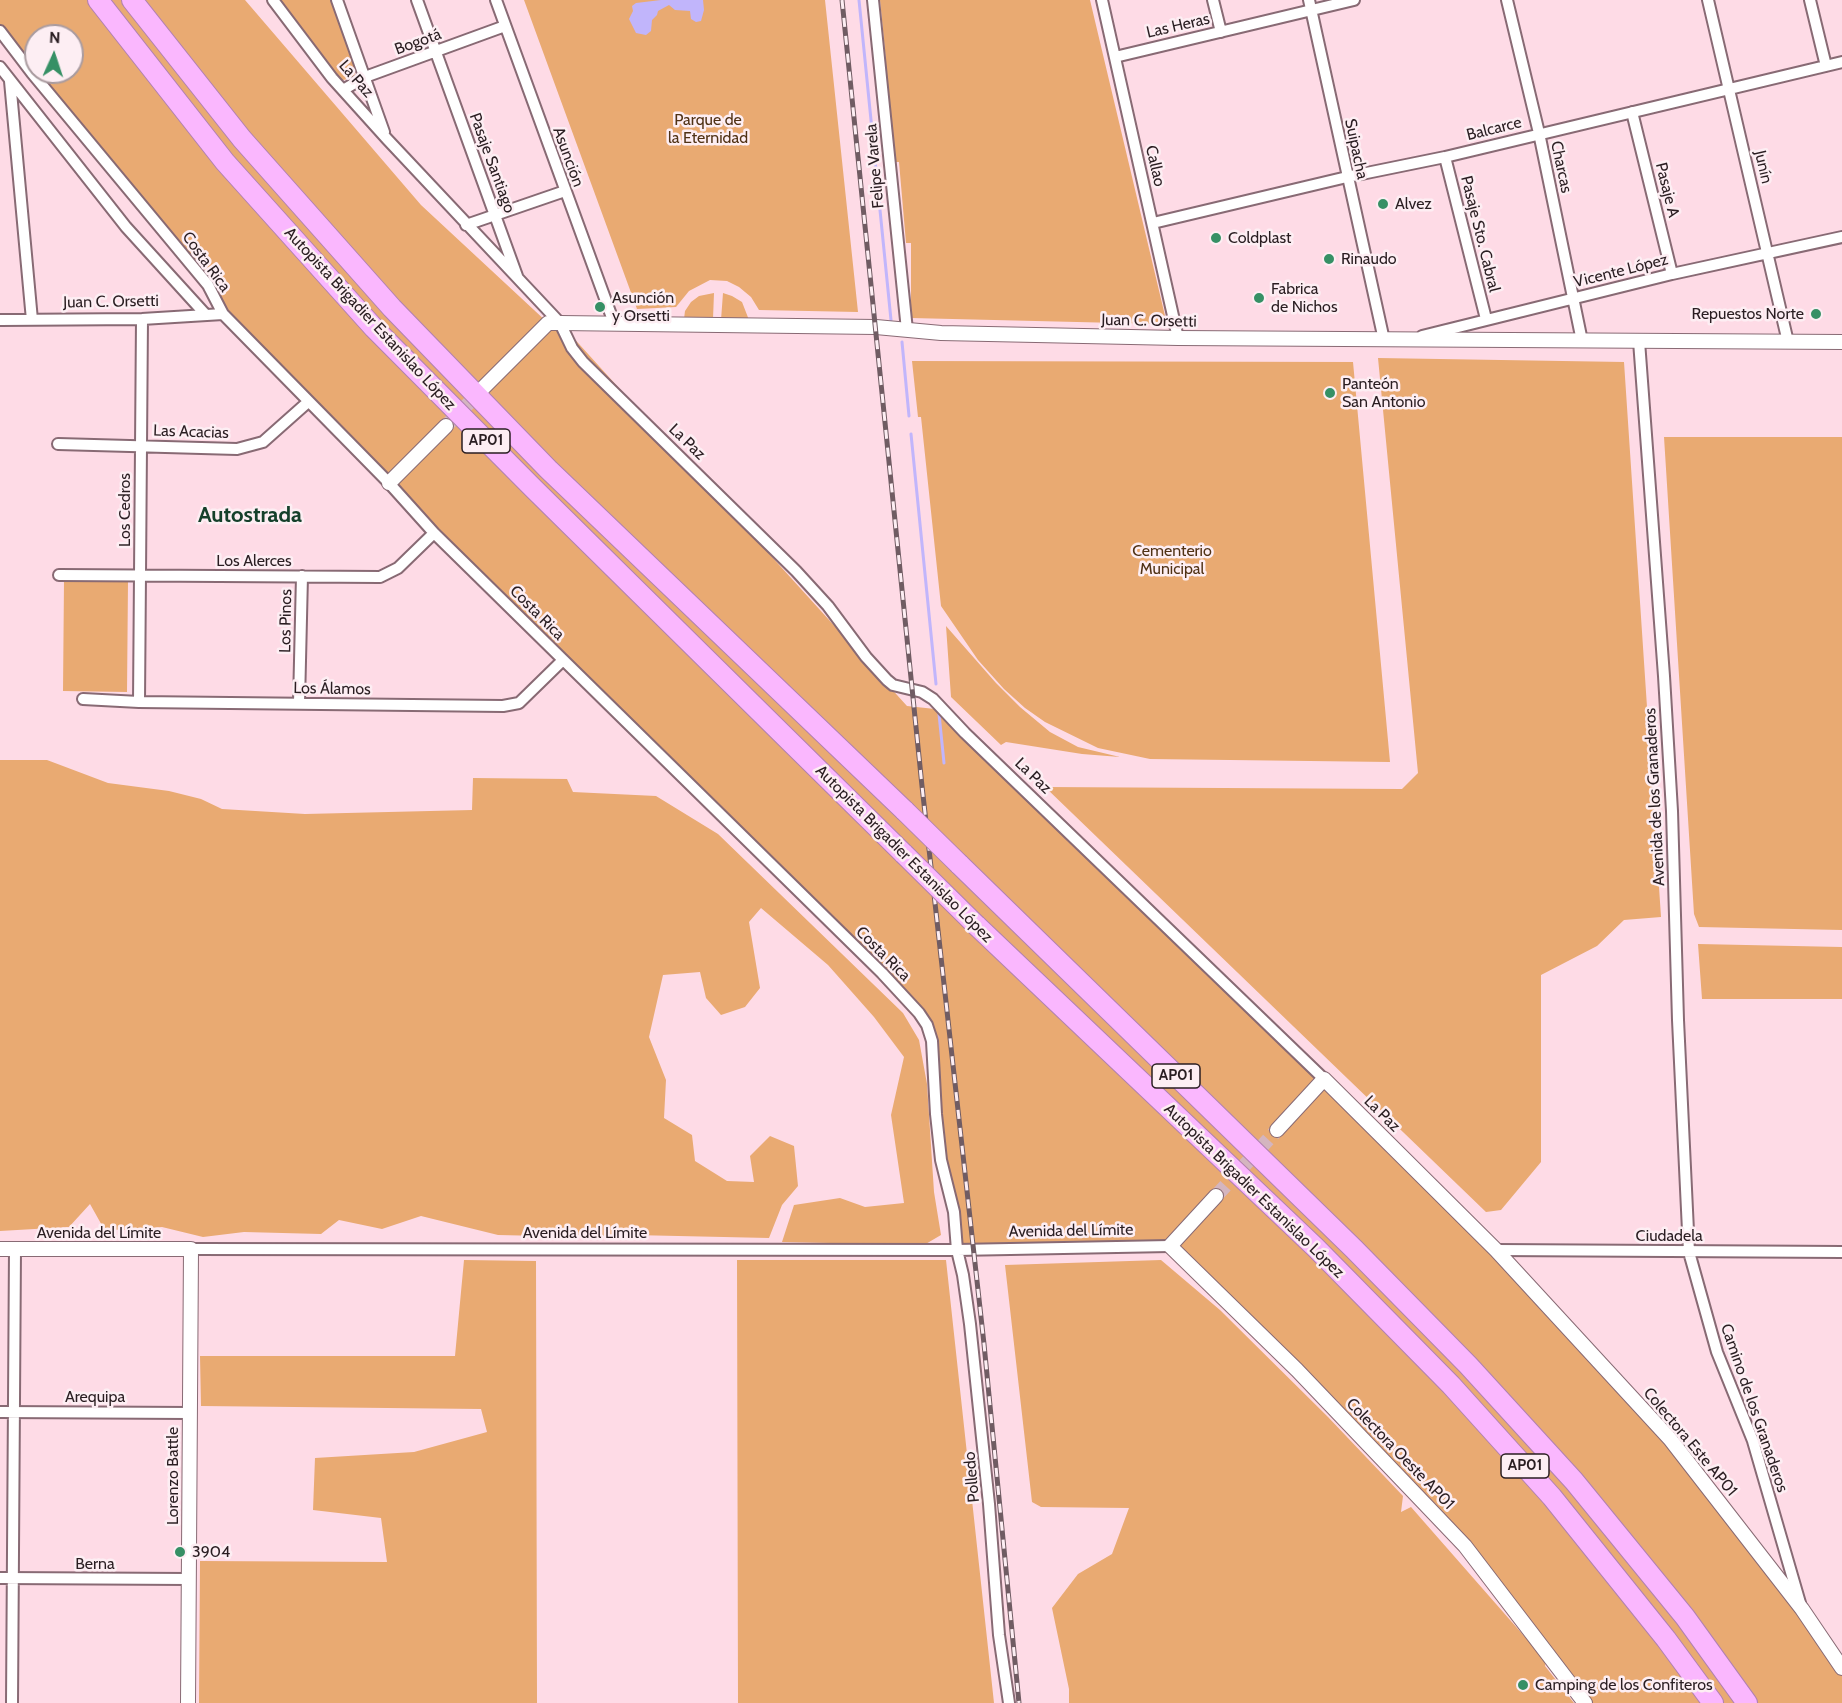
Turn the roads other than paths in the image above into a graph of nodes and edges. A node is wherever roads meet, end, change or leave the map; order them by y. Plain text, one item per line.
1 (98, 0) edge
2 (132, 0) edge
3 (273, 0) edge
4 (337, 0) edge
5 (417, 0) edge
6 (496, 0) edge
7 (873, 0) edge
8 (1102, 0) edge
9 (1213, 0) edge
10 (1354, 0) edge
11 (1507, 0) edge
12 (1708, 0) edge
13 (1810, 0) edge
14 (1310, 5) edge
15 (506, 26) junction
16 (0, 31) edge
17 (1221, 32) junction
18 (435, 52) junction
19 (1115, 57) junction
20 (1842, 62) edge
21 (1826, 66) junction
22 (0, 67) edge
23 (365, 77) junction
24 (10, 81) junction
25 (1728, 88) junction
26 (343, 90) junction
27 (1632, 112) junction
28 (1539, 133) junction
29 (387, 140) junction
30 (1444, 157) junction
31 (1347, 177) junction
32 (565, 191) junction
33 (495, 215) junction
34 (1153, 223) junction
35 (466, 225) junction
36 (1842, 237) edge
37 (1768, 254) junction
38 (1672, 274) junction
39 (518, 280) junction
40 (1574, 298) junction
41 (223, 314) junction
42 (206, 315) junction
43 (142, 319) junction
44 (1486, 319) junction
45 (0, 320) edge
46 (32, 320) junction
47 (560, 323) junction
48 (614, 323) junction
49 (907, 330) junction
50 (1178, 339) junction
51 (1384, 340) junction
52 (1408, 340) junction
53 (1582, 341) junction
54 (1639, 341) junction
55 (1788, 342) junction
56 (1842, 342) edge
57 (482, 389) tunnel mouth
58 (308, 402) junction
59 (446, 426) tunnel mouth
60 (58, 444) dead end
61 (140, 446) junction
62 (389, 483) junction
63 (434, 533) junction
64 (59, 575) dead end
65 (140, 575) junction
66 (302, 576) junction
67 (562, 660) junction
68 (83, 699) dead end
69 (139, 702) junction
70 (299, 703) junction
71 (1324, 1079) junction
72 (1277, 1130) tunnel mouth
73 (1216, 1196) tunnel mouth
74 (1170, 1246) junction
75 (0, 1249) edge
76 (15, 1249) junction
77 (191, 1249) junction
78 (957, 1250) junction
79 (1496, 1250) junction
80 (1689, 1252) junction
81 (1842, 1252) edge
82 (0, 1412) edge
83 (14, 1412) junction
84 (190, 1413) junction
85 (0, 1578) edge
86 (13, 1578) junction
87 (189, 1579) junction
88 (1802, 1609) junction
89 (1842, 1668) edge
90 (12, 1703) edge
91 (188, 1703) edge
92 (1009, 1703) edge
93 (1585, 1703) edge
94 (1713, 1703) edge
95 (1747, 1703) edge

1 - 94 highway, Autopista Brigadier Estanislao López / AP01, bridge
2 - 95 highway, Autopista Brigadier Estanislao López / AP01, bridge
3 - 26 street, La Paz
4 - 23 street
5 - 18 street, Pasaje Santiago
6 - 15 street, Asunción
7 - 49 street, Felipe Varela
8 - 19 street, Callao
9 - 17 street
10 - 14 street, Las Heras
11 - 28 street, Charcas
12 - 25 street, Junín
13 - 21 street
14 - 17 street, Las Heras
14 - 31 street, Suipacha
15 - 18 street, Bogotá
15 - 32 street, Asunción
16 - 41 street, Costa Rica
17 - 19 street, Las Heras
18 - 23 street, Bogotá
18 - 33 street, Pasaje Santiago
19 - 34 street, Callao
20 - 21 street, Balcarce
21 - 25 street, Balcarce
22 - 24 street, Costa Rica
23 - 26 street, Bogotá
23 - 29 street
24 - 42 street, Costa Rica
24 - 46 street
25 - 27 street, Balcarce
25 - 37 street, Junín
26 - 29 street, La Paz
27 - 28 street, Balcarce
27 - 38 street, Pasaje A
28 - 30 street, Balcarce
28 - 40 street, Charcas
29 - 35 street, La Paz
30 - 31 street, Balcarce
30 - 44 street, Pasaje Sto. Cabral
31 - 34 street, Balcarce
31 - 51 street, Suipacha
32 - 33 street
32 - 48 street, Asunción
33 - 35 street
33 - 39 street, Pasaje Santiago
34 - 50 street, Callao
35 - 39 street, La Paz
36 - 37 street, Vicente López
37 - 38 street, Vicente López
37 - 55 street, Junín
38 - 40 street, Vicente López
39 - 47 street, Pasaje Santiago
40 - 44 street, Vicente López
40 - 53 street, Charcas
41 - 42 street, Juan C. Orsetti
41 - 58 street, Costa Rica
42 - 43 street, Juan C. Orsetti
43 - 46 street, Juan C. Orsetti
43 - 61 street, Los Cedros
44 - 52 street, Vicente López
45 - 46 street, Juan C. Orsetti
47 - 48 street, Juan C. Orsetti
47 - 57 street, Juan C. Orsetti
47 - 71 street, La Paz
48 - 49 street, Juan C. Orsetti
49 - 50 street, Juan C. Orsetti
50 - 51 street, Juan C. Orsetti
51 - 52 street, Juan C. Orsetti
52 - 53 street, Juan C. Orsetti
53 - 54 street, Juan C. Orsetti
54 - 55 street, Juan C. Orsetti
54 - 80 street, Avenida de los Granaderos
55 - 56 street, Juan C. Orsetti
58 - 61 street, Las Acacias
58 - 62 street, Costa Rica
59 - 62 street
60 - 61 street, Las Acacias
61 - 65 street, Los Cedros
62 - 63 street, Costa Rica
63 - 66 street, Los Alerces
63 - 67 street, Costa Rica
64 - 65 street, Los Alerces
65 - 66 street, Los Alerces
65 - 69 street, Los Cedros
66 - 70 street, Los Pinos
67 - 70 street, Los Álamos
67 - 78 street, Costa Rica
68 - 69 street, Los Álamos
69 - 70 street, Los Álamos
71 - 72 street
71 - 79 street, La Paz
73 - 74 street
74 - 78 street, Avenida del Límite
74 - 93 street, Colectora Oeste AP01
75 - 76 street, Avenida del Límite
76 - 77 street, Avenida del Límite
76 - 83 street
77 - 78 street, Avenida del Límite
77 - 84 street, Lorenzo Battle
78 - 92 street, Polledo
79 - 80 street, Ciudadela
79 - 88 street, Colectora Este AP01
80 - 81 street, Ciudadela
80 - 88 street, Camino de los Granaderos
82 - 83 street, Arequipa
83 - 84 street, Arequipa
83 - 86 street
84 - 87 street, Lorenzo Battle
85 - 86 street, Berna
86 - 87 street, Berna
86 - 90 street
87 - 91 street, Lorenzo Battle
88 - 89 street, Colectora Este AP01

